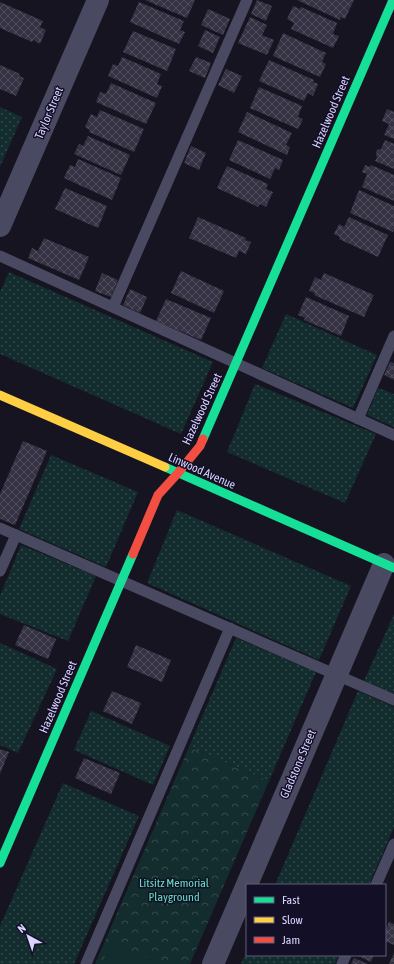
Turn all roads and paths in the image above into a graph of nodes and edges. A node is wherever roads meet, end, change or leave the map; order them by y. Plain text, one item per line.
1 (98, 0) edge
2 (247, 0) edge
3 (393, 0) edge
4 (0, 226) edge
5 (0, 256) edge
6 (113, 307) junction
7 (394, 336) edge
8 (236, 364) junction
9 (0, 395) edge
10 (358, 418) junction
11 (394, 435) edge
12 (178, 473) junction
13 (0, 528) edge
14 (16, 534) junction
15 (389, 566) edge
16 (0, 571) edge
17 (121, 580) junction
18 (230, 628) junction
19 (336, 675) junction
20 (394, 700) edge
21 (394, 844) edge
22 (0, 863) edge
23 (247, 884) edge
24 (376, 884) edge
25 (246, 886) edge
26 (86, 964) edge
27 (213, 964) edge

1 - 4 street, Taylor Street
2 - 6 lane
3 - 8 street, Hazelwood Street
5 - 6 lane
6 - 8 lane
7 - 10 lane
8 - 10 lane
8 - 12 street, Hazelwood Street
9 - 12 street, Linwood Avenue
10 - 11 lane
12 - 15 street, Linwood Avenue
12 - 17 street, Hazelwood Street
13 - 14 lane
14 - 16 lane
14 - 17 lane
15 - 19 street, Gladstone Street
17 - 18 lane
17 - 22 street, Hazelwood Street
18 - 19 lane
18 - 26 lane
19 - 20 lane
19 - 23 street, Gladstone Street
21 - 24 lane
25 - 27 street, Gladstone Street

